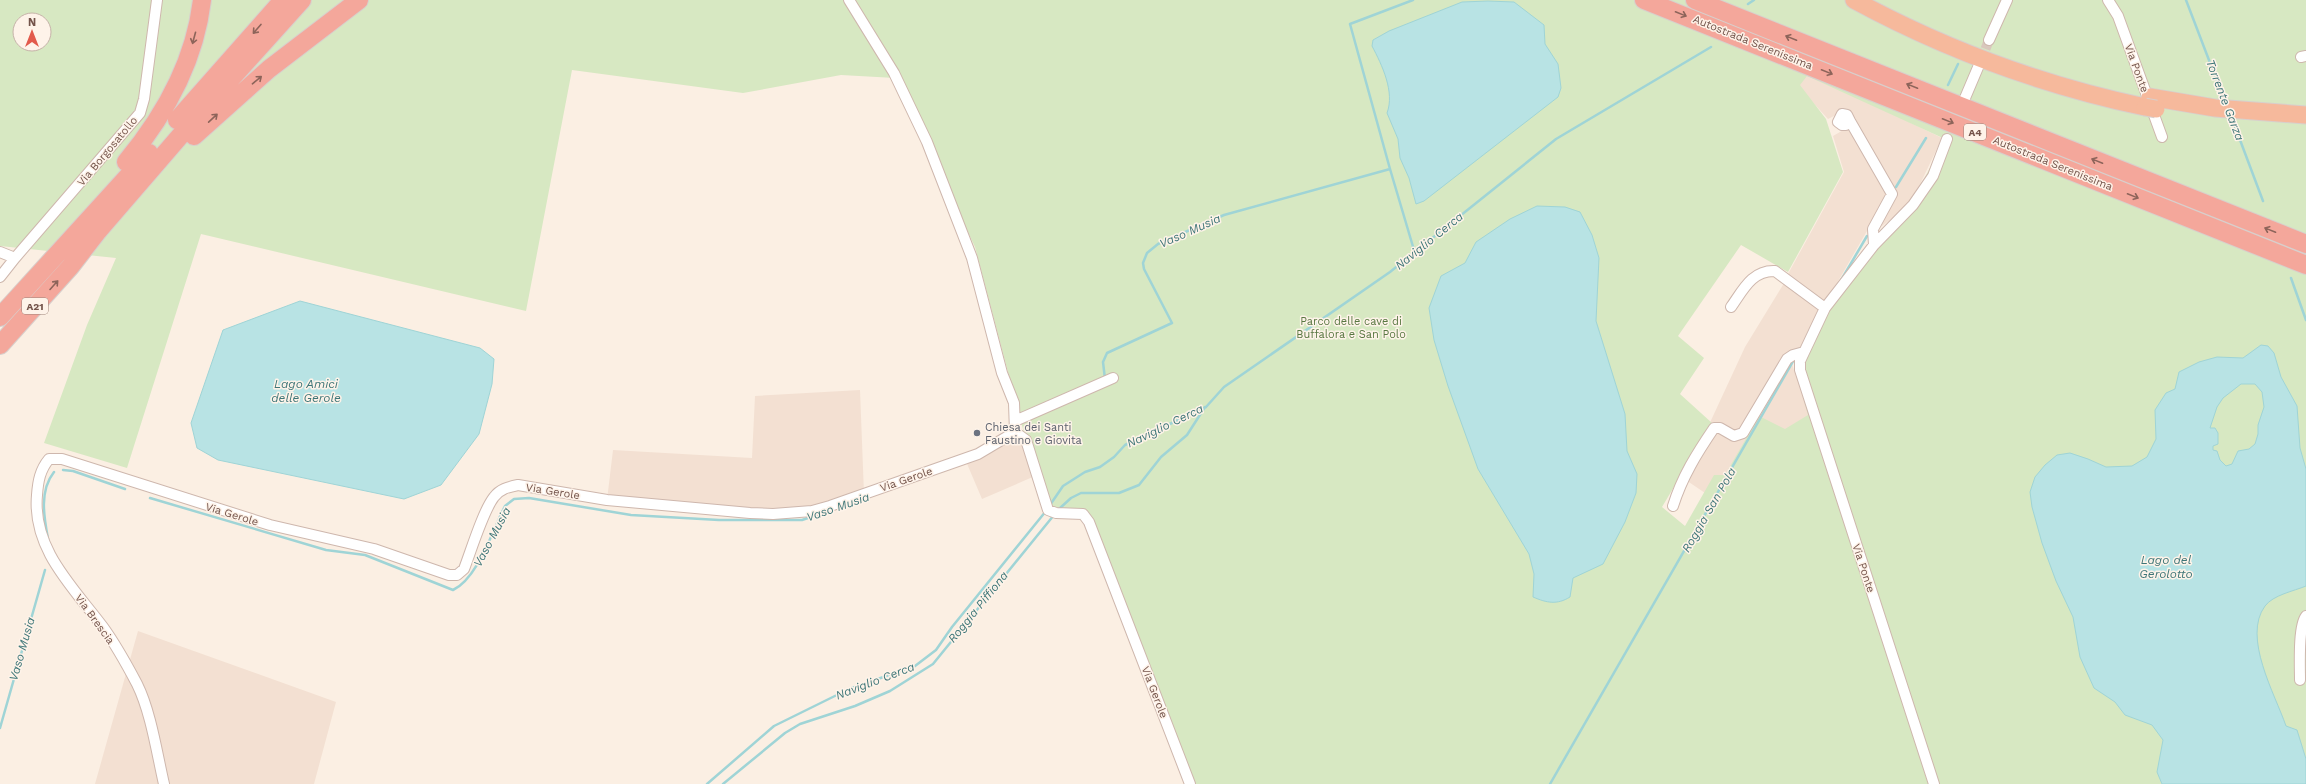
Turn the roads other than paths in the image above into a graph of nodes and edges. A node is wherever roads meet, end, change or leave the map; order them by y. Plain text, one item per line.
1 (157, 0) edge
2 (202, 0) edge
3 (283, 0) edge
4 (302, 0) edge
5 (359, 0) edge
6 (849, 0) edge
7 (1644, 0) edge
8 (1695, 0) edge
9 (1854, 0) edge
10 (1875, 0) edge
11 (2007, 0) edge
12 (2108, 0) edge
13 (1989, 40) tunnel mouth
14 (1979, 65) tunnel mouth
15 (1965, 98) dead end
16 (2148, 102) junction
17 (2306, 115) edge
18 (2253, 116) junction
19 (1850, 121) dead end
20 (2306, 125) edge
21 (2162, 137) dead end
22 (1947, 139) dead end
23 (2306, 244) edge
24 (1874, 245) junction
25 (0, 252) edge
26 (15, 258) junction
27 (2306, 265) edge
28 (70, 267) junction
29 (0, 276) edge
30 (14, 301) junction
31 (1731, 307) dead end
32 (1825, 308) junction
33 (0, 317) edge
34 (0, 345) edge
35 (1804, 352) junction
36 (1113, 378) dead end
37 (1015, 421) junction
38 (1015, 432) junction
39 (49, 459) joint
40 (1673, 506) dead end
41 (2306, 616) edge
42 (2300, 680) dead end
43 (164, 784) edge
44 (1190, 784) edge
45 (1934, 784) edge

1 - 26 street, Via Borgosatollo
2 -> 30 highway
3 -> 30 highway
4 - 28 highway
28 -> 5 highway
6 - 37 street
7 -> 27 highway, Autostrada Serenissima / A4
23 -> 8 highway, Autostrada Serenissima / A4
9 - 16 highway
10 - 16 highway
11 - 13 street
12 - 21 street, Via Ponte
14 - 15 street
16 - 18 highway
17 - 18 highway
18 - 20 highway
19 - 24 street
22 - 24 street, Via Ponte
24 - 32 street, Via Ponte
25 - 26 street
26 - 29 street, Via Borgosatollo
34 -> 28 highway, A21
30 - 33 highway, A21
31 - 32 street
32 - 35 street, Via Ponte
35 - 40 street
35 - 45 street, Via Ponte
36 - 37 street
37 - 38 street
38 - 39 street, Via Gerole
38 - 44 street, Via Gerole
39 - 43 street, Via Brescia
41 - 42 street

